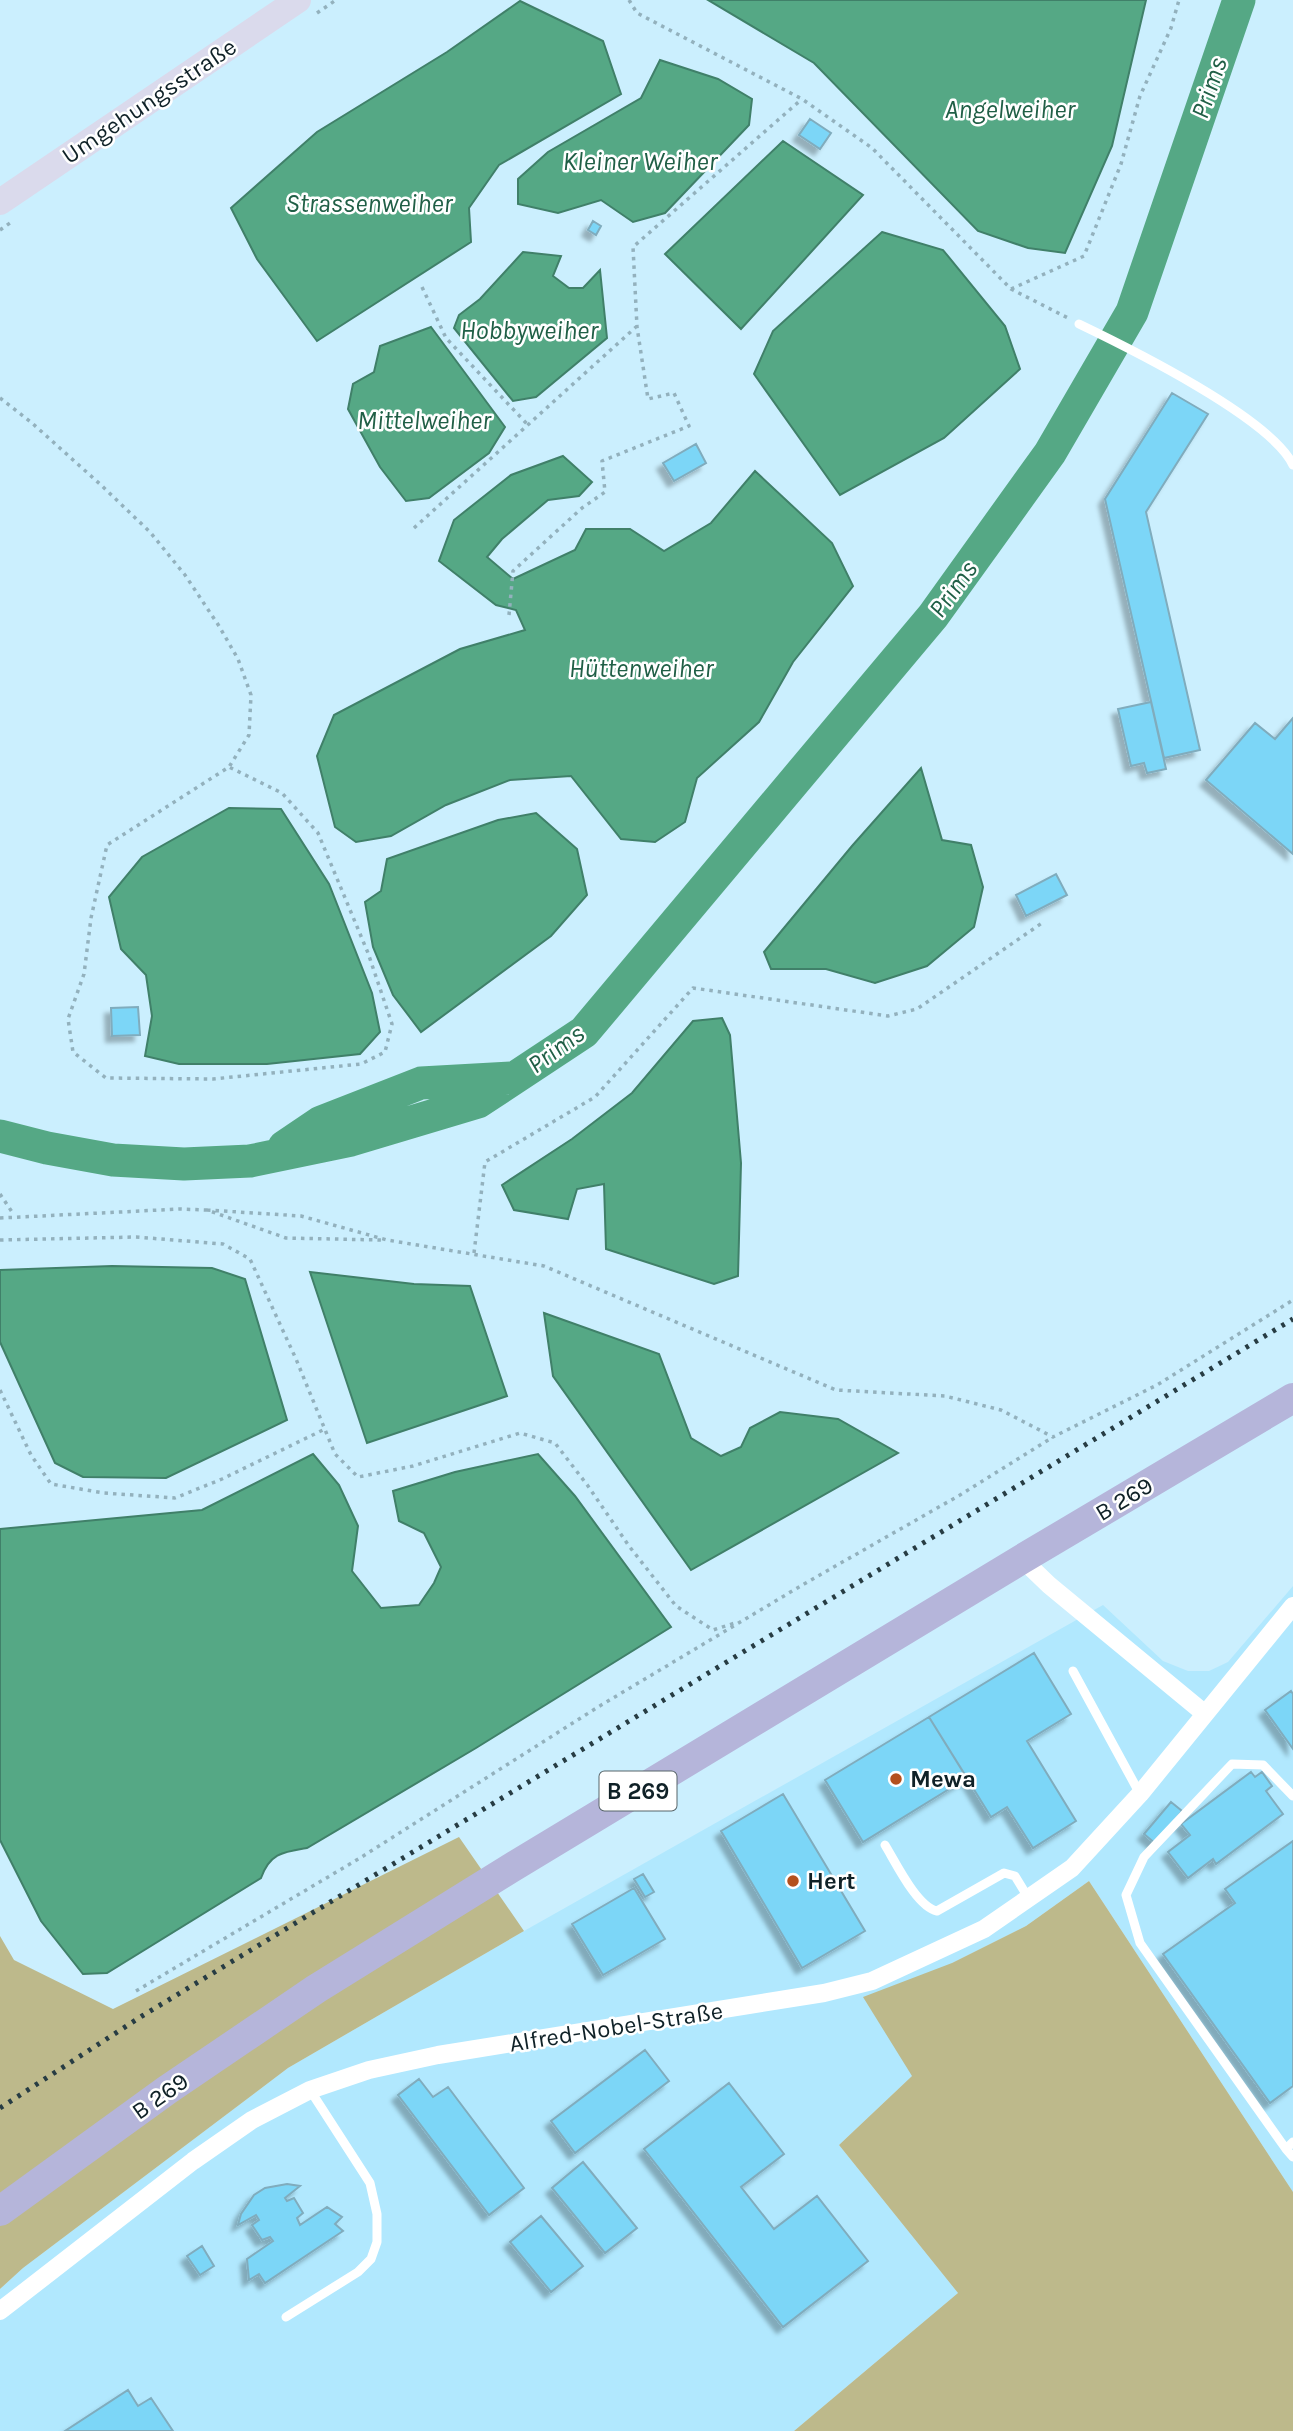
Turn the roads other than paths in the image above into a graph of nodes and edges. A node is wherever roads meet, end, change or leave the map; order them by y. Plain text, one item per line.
1 (298, 0) edge
2 (0, 202) edge
3 (1079, 324) road end
4 (1293, 465) edge
5 (1293, 1398) edge
6 (1022, 1559) junction
7 (1293, 1606) edge
8 (1073, 1671) dead end
9 (1204, 1713) junction
10 (1140, 1794) junction
11 (1293, 1796) edge
12 (885, 1845) dead end
13 (1028, 1899) junction
14 (310, 2090) junction
15 (1291, 2149) edge
16 (0, 2211) edge
17 (0, 2311) edge
18 (286, 2317) dead end

1 - 2 main road, Umgehungsstraße
3 - 4 lane
5 - 6 main road, B 269 / B 269
6 - 9 street
6 - 16 main road, B 269 / B 269
7 - 9 street, Alfred-Nobel-Straße
8 - 10 lane
9 - 10 street, Alfred-Nobel-Straße
10 - 13 street, Alfred-Nobel-Straße
11 - 15 lane
12 - 13 lane
13 - 14 street, Alfred-Nobel-Straße
14 - 17 street, Alfred-Nobel-Straße
14 - 18 lane

